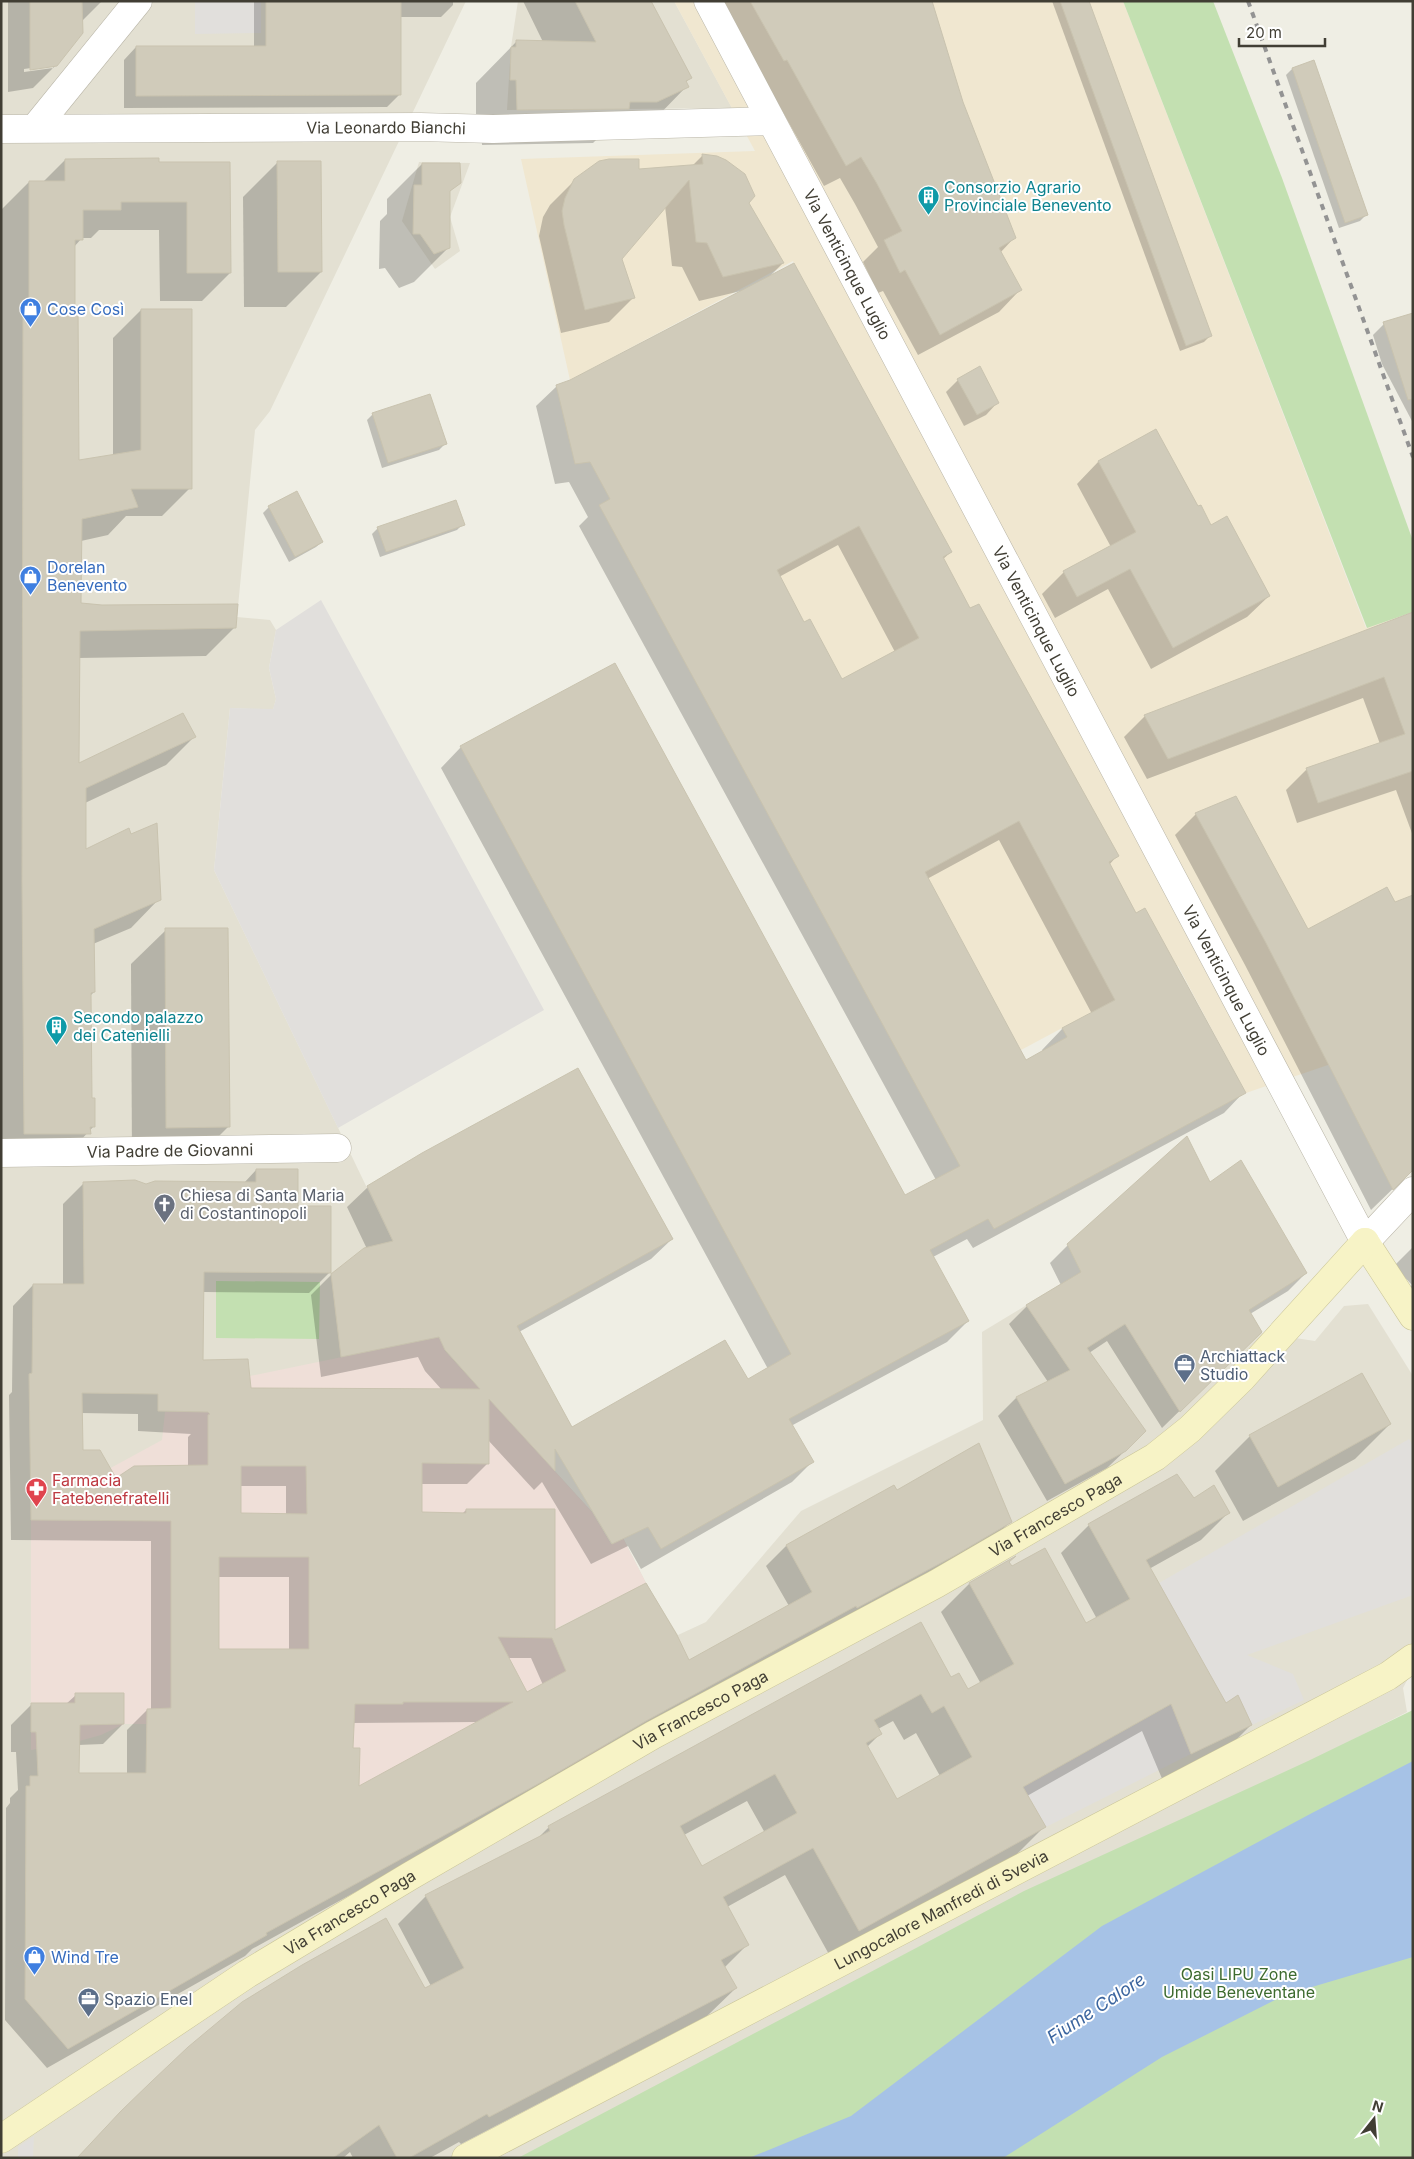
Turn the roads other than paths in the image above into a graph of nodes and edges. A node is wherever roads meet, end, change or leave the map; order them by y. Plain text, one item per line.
1 (138, 1) edge
2 (708, 1) edge
3 (772, 121) junction
4 (35, 128) junction
5 (1, 129) edge
6 (337, 1148) dead end
7 (1, 1153) edge
8 (1413, 1191) edge
9 (1366, 1242) junction
10 (1413, 1277) edge
11 (1413, 1316) edge
12 (1413, 1658) edge
13 (1, 2139) edge
14 (466, 2158) edge

1 - 4 street
2 - 3 street, Via Venticinque Luglio
3 - 4 street, Via Leonardo Bianchi
3 - 9 street, Via Venticinque Luglio
4 - 5 street, Via Leonardo Bianchi
6 - 7 street, Via Padre de Giovanni
8 - 9 street
9 - 10 street, Via Venticinque Luglio
9 - 11 street, Via Venticinque Luglio
9 - 13 street, Via Francesco Paga
12 - 14 street, Lungocalore Manfredi di Svevia

